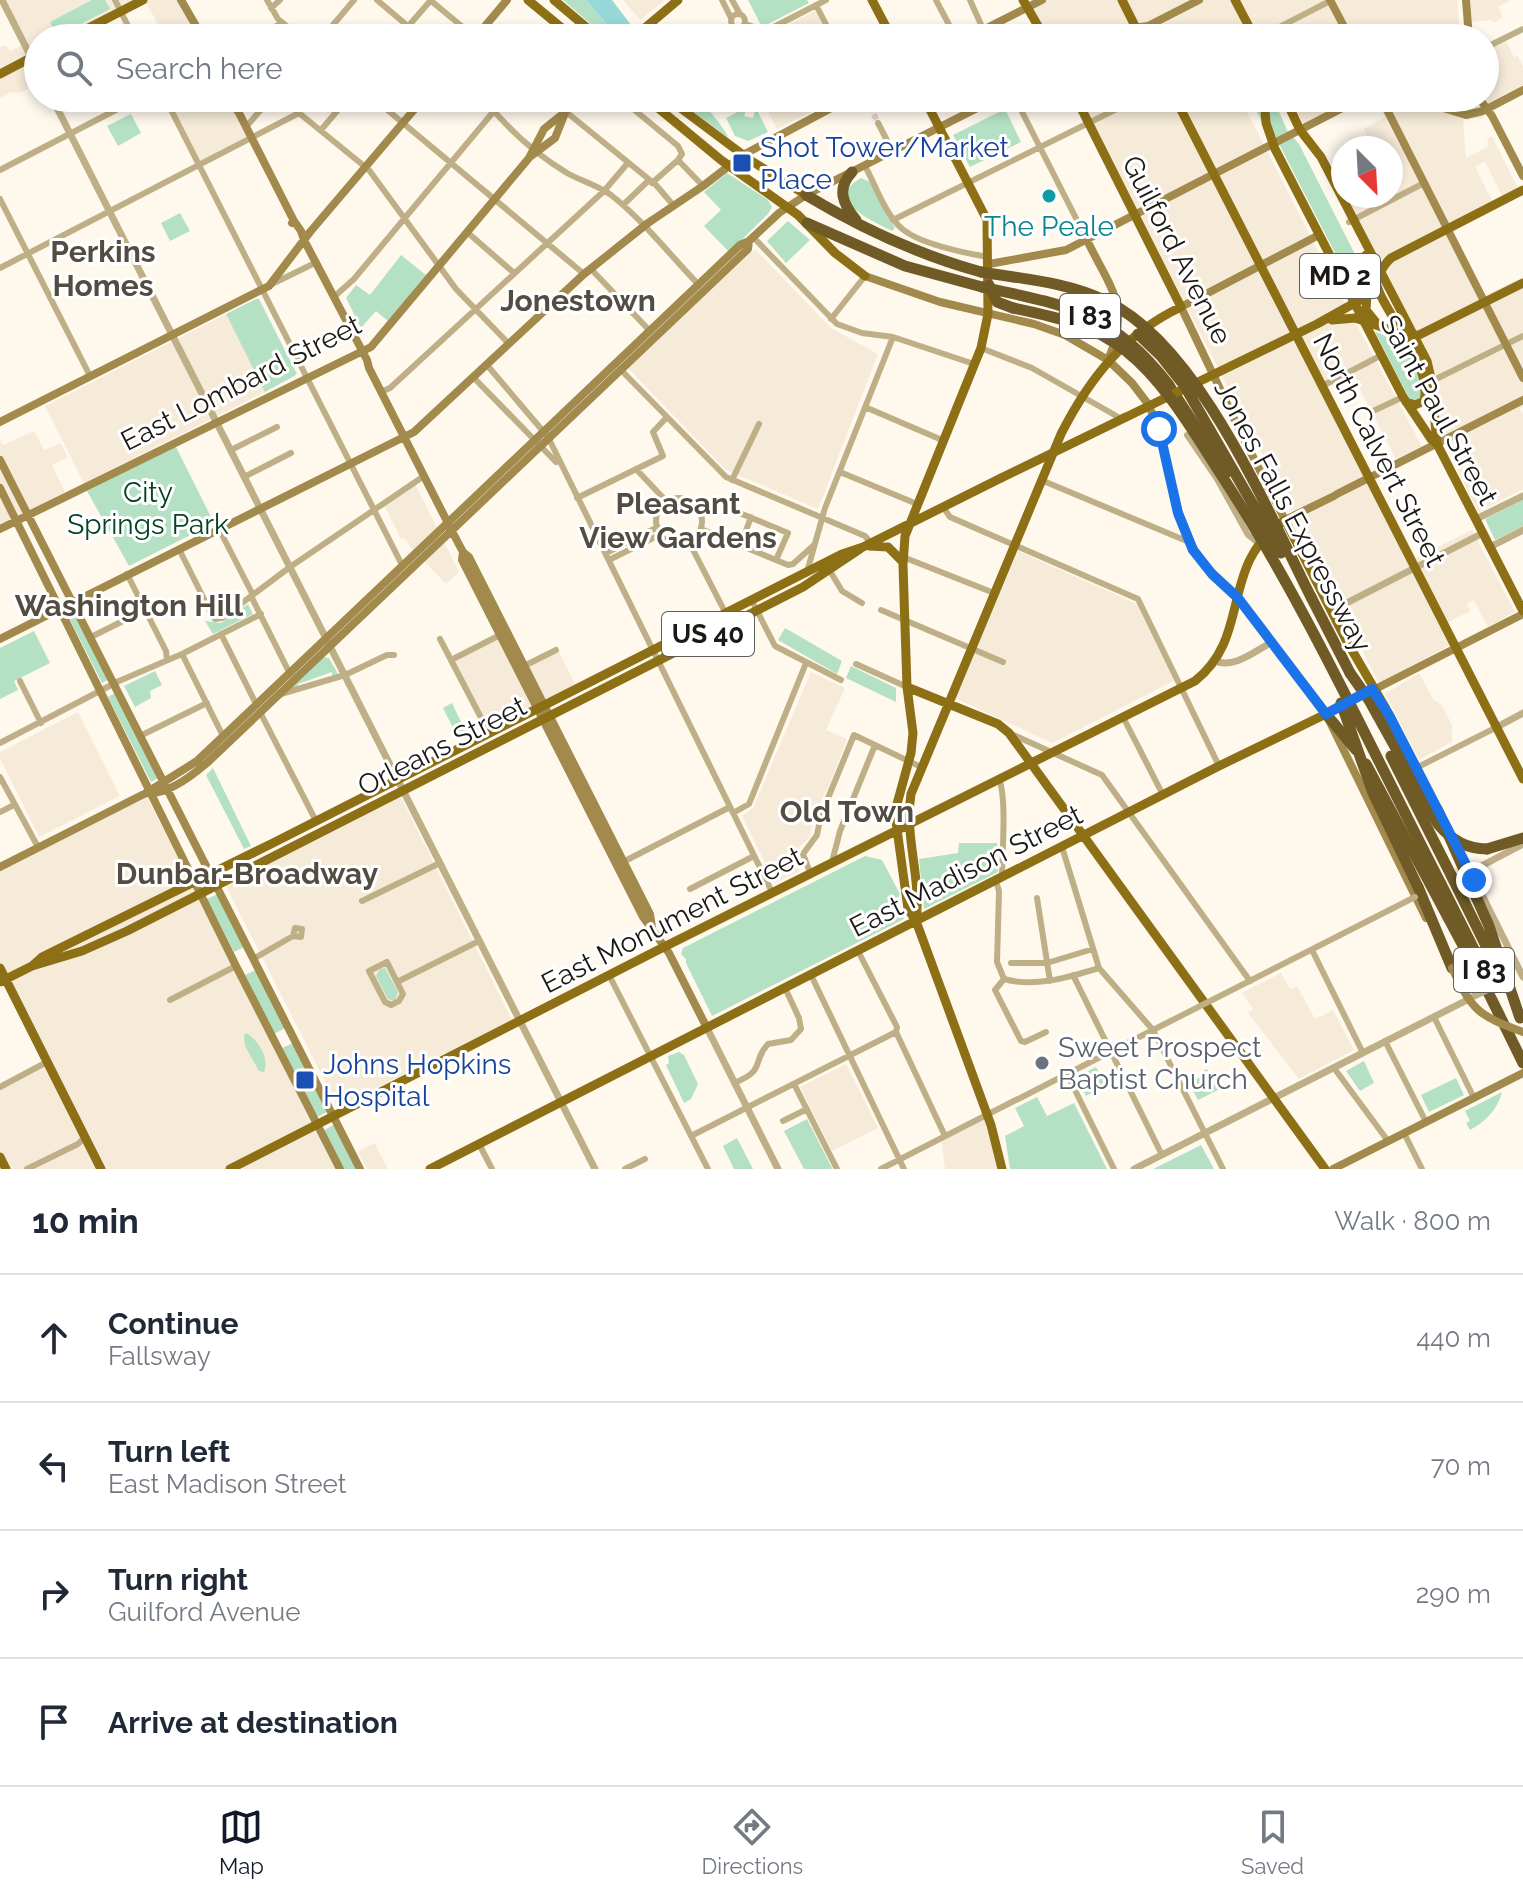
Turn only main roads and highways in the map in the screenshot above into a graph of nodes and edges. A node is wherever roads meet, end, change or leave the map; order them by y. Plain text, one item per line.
1 (143, 0) edge
2 (181, 0) edge
3 (507, 0) edge
4 (528, 0) edge
5 (554, 0) edge
6 (678, 0) edge
7 (872, 0) edge
8 (1042, 0) edge
9 (1122, 0) edge
10 (1199, 0) edge
11 (1235, 0) edge
12 (1466, 0) edge
13 (1330, 1) edge
14 (1026, 4) edge
15 (663, 5) edge
16 (97, 24) edge
17 (193, 24) edge
18 (487, 24) edge
19 (558, 24) edge
20 (582, 24) edge
21 (646, 24) edge
22 (885, 24) edge
23 (999, 24) edge
24 (1037, 24) edge
25 (1132, 24) edge
26 (1152, 24) edge
27 (1248, 24) edge
28 (1342, 24) edge
29 (1468, 24) edge
30 (24, 62) edge
31 (0, 74) edge
32 (1523, 90) edge
33 (1499, 103) edge
34 (238, 112) edge
35 (412, 112) edge
36 (565, 112) joint
37 (663, 112) edge
38 (686, 112) edge
39 (824, 112) edge
40 (931, 112) edge
41 (970, 112) edge
42 (1083, 112) edge
43 (1182, 112) edge
44 (1265, 112) edge
45 (1291, 112) edge
46 (1335, 112) edge
47 (1388, 112) edge
48 (1489, 112) edge
49 (940, 128) junction
50 (1298, 131) junction
51 (1273, 144) junction
52 (536, 150) junction
53 (743, 155) junction
54 (729, 165) junction
55 (852, 172) junction
56 (1214, 174) junction
57 (1523, 176) edge
58 (1523, 190) edge
59 (806, 195) junction
60 (788, 207) junction
61 (1134, 214) junction
62 (856, 220) junction
63 (1351, 220) junction
64 (807, 223) junction
65 (1447, 228) junction
66 (1319, 235) junction
67 (1086, 238) junction
68 (751, 239) junction
69 (304, 240) junction
70 (986, 265) junction
71 (1260, 266) junction
72 (1381, 270) junction
73 (322, 276) junction
74 (865, 276) joint
75 (1375, 282) junction
76 (1523, 283) edge
77 (985, 286) junction
78 (1392, 293) junction
79 (1364, 297) junction
80 (1485, 303) junction
81 (1181, 307) junction
82 (988, 314) junction
83 (342, 316) junction
84 (1152, 323) junction
85 (1317, 324) junction
86 (1376, 325) junction
87 (1138, 334) junction
88 (1402, 334) junction
89 (1415, 336) junction
90 (360, 351) junction
91 (1161, 356) junction
92 (1108, 360) junction
93 (617, 366) junction
94 (1523, 378) edge
95 (1404, 400) junction
96 (1523, 400) edge
97 (0, 422) edge
98 (404, 438) junction
99 (1437, 444) junction
100 (0, 460) edge
101 (1369, 478) junction
102 (0, 488) edge
103 (28, 515) junction
104 (1285, 520) junction
105 (17, 521) junction
106 (909, 524) junction
107 (450, 526) junction
108 (0, 529) edge
109 (1260, 540) junction
110 (866, 545) junction
111 (903, 560) junction
112 (1311, 597) junction
113 (1238, 598) junction
114 (73, 602) junction
115 (60, 608) junction
116 (1523, 612) edge
117 (503, 633) junction
118 (0, 639) edge
119 (328, 641) junction
120 (1456, 648) junction
121 (1350, 673) junction
122 (1334, 676) junction
123 (907, 687) junction
124 (1372, 689) junction
125 (948, 703) junction
126 (540, 706) junction
127 (258, 708) junction
128 (1326, 714) junction
129 (546, 717) junction
130 (1031, 763) junction
131 (1523, 779) edge
132 (165, 785) junction
133 (150, 792) junction
134 (351, 803) junction
135 (1437, 809) joint
136 (316, 821) junction
137 (909, 825) junction
138 (188, 831) junction
139 (897, 831) junction
140 (317, 835) junction
141 (1084, 836) junction
142 (174, 838) junction
143 (1523, 841) edge
144 (278, 854) junction
145 (0, 867) edge
146 (210, 874) junction
147 (627, 878) junction
148 (195, 882) junction
149 (216, 886) junction
150 (1437, 888) junction
151 (201, 893) junction
152 (916, 921) junction
153 (664, 947) junction
154 (254, 958) junction
155 (32, 966) junction
156 (237, 966) junction
157 (0, 968) edge
158 (1452, 968) junction
159 (3, 980) edge
160 (1522, 1026) edge
161 (707, 1028) junction
162 (1523, 1056) edge
163 (1523, 1063) edge
164 (1523, 1073) edge
165 (333, 1116) junction
166 (317, 1124) junction
167 (0, 1157) edge
168 (6, 1169) edge
169 (101, 1169) edge
170 (230, 1169) edge
171 (340, 1169) edge
172 (360, 1169) edge
173 (430, 1169) edge
174 (1002, 1169) edge
175 (1325, 1169) edge
176 (1333, 1169) edge

1 - 16 main road
2 - 17 main road
3 - 18 main road
4 - 19 main road
5 - 20 main road
6 - 15 main road
7 - 22 main road
8 - 14 main road
9 - 25 main road
10 - 26 main road
11 - 27 main road
12 - 29 main road
13 - 28 main road
14 - 23 main road
14 - 24 main road
15 - 21 main road
30 - 31 main road
32 - 33 main road
34 - 69 main road
35 - 69 main road
36 - 52 main road, East Lombard Street
36 - 52 main road, East Lombard Street
37 - 54 main road
38 - 53 main road
39 - 53 main road
40 - 49 main road
41 - 49 main road
42 - 61 main road, Guilford Avenue
43 - 56 main road, North Calvert Street / MD 2
44 - 51 main road, Saint Paul Street / MD 2
45 - 50 main road
46 - 50 main road
47 - 65 main road
48 - 57 main road
49 - 55 main road
49 - 70 main road
50 - 51 main road
50 - 63 main road
51 - 56 main road
51 - 66 main road, Saint Paul Street / MD 2
52 - 90 main road, East Lombard Street
53 - 54 main road
53 - 59 main road
54 - 60 main road
54 - 98 main road
55 - 59 main road
55 - 62 highway
56 - 61 main road
56 - 71 main road, North Calvert Street / MD 2
58 - 65 main road, US 40
59 - 60 main road
59 - 62 highway, Jones Falls Expressway / I 83
60 - 64 main road
60 - 68 main road
61 - 67 main road
61 - 81 main road, Guilford Avenue
62 - 70 highway, Jones Falls Expressway / I 83
63 - 72 main road
63 - 75 main road
64 - 74 main road
64 - 77 highway, Jones Falls Expressway / I 83
65 - 72 main road, US 40
65 - 80 main road
66 - 71 main road
66 - 95 main road, Saint Paul Street / MD 2
67 - 70 main road
67 - 92 main road
68 - 93 main road
68 - 93 main road
69 - 73 main road
69 - 97 main road
70 - 77 main road
70 - 112 highway, Jones Falls Expressway / I 83, bridge
71 - 81 main road
71 - 101 main road, North Calvert Street / MD 2
72 - 75 main road, US 40
72 - 78 main road
73 - 83 main road
73 - 83 main road
74 - 82 main road
75 - 78 main road
75 - 79 main road, Orleans Street / US 40
75 - 88 main road
76 - 80 main road
77 - 82 main road
77 - 109 highway, bridge
77 - 109 highway, Jones Falls Expressway / I 83, bridge
78 - 89 main road
79 - 85 main road, Orleans Street / US 40, bridge
79 - 86 main road
80 - 89 main road
80 - 94 main road
81 - 84 main road
81 - 104 main road, Guilford Avenue
82 - 92 main road
82 - 106 main road
83 - 90 main road
84 - 87 main road
84 - 91 highway
85 - 86 main road, Orleans Street / US 40, bridge
85 - 106 main road, Orleans Street / US 40, bridge
86 - 88 main road, Orleans Street / US 40
87 - 91 highway
87 - 92 main road
88 - 89 main road, Orleans Street / US 40
88 - 95 main road
89 - 99 main road
90 - 98 main road
90 - 103 main road, East Lombard Street
91 - 112 highway, bridge
92 - 113 main road
92 - 125 main road
93 - 107 main road
95 - 99 main road, Saint Paul Street / MD 2
96 - 99 main road
98 - 107 main road
98 - 114 main road
99 - 101 main road
99 - 116 main road, Saint Paul Street / MD 2
100 - 103 main road
101 - 104 main road
101 - 120 main road, North Calvert Street / MD 2
102 - 105 main road
103 - 105 main road, East Lombard Street
103 - 114 main road
104 - 109 main road
104 - 124 main road, Guilford Avenue
105 - 108 main road, East Lombard Street
105 - 115 main road
106 - 110 main road, Orleans Street / US 40
106 - 111 main road
107 - 117 main road
107 - 119 main road
107 - 119 main road
109 - 113 main road, East Monument Street
109 - 122 highway, Jones Falls Expressway / I 83, bridge
110 - 111 main road
110 - 126 main road, Orleans Street / US 40
110 - 129 main road, Orleans Street / US 40
111 - 123 main road
112 - 121 highway, Jones Falls Expressway / I 83
113 - 128 main road
113 - 130 main road, East Monument Street
114 - 115 main road
114 - 132 main road
115 - 118 main road
115 - 133 main road
116 - 120 main road, East Madison Street
117 - 126 main road
117 - 126 main road
119 - 127 main road
119 - 127 main road
120 - 124 main road, East Madison Street
120 - 131 main road, North Calvert Street / MD 2
121 - 143 highway, bridge
121 - 160 highway, Jones Falls Expressway / I 83, bridge
122 - 150 highway, Jones Falls Expressway / I 83, bridge
122 - 158 highway, bridge
123 - 125 main road
123 - 139 main road
124 - 128 main road, East Madison Street
124 - 135 main road, Guilford Avenue
125 - 130 main road
125 - 137 main road
126 - 129 main road
126 - 134 main road, Orleans Street / US 40
127 - 132 main road
127 - 132 main road
128 - 141 main road, East Madison Street
128 - 150 highway, bridge
128 - 158 main road
129 - 140 main road, Orleans Street / US 40
129 - 147 main road
129 - 147 main road
130 - 137 main road, East Monument Street
130 - 141 main road
132 - 133 main road
132 - 138 main road
133 - 142 main road
133 - 145 main road
134 - 136 main road, Orleans Street / US 40
134 - 140 main road
135 - 160 highway
136 - 144 main road
136 - 146 main road, Orleans Street / US 40
137 - 139 main road, East Monument Street
137 - 152 main road
138 - 142 main road
138 - 146 main road
139 - 152 main road
139 - 153 main road, East Monument Street
140 - 144 main road, Orleans Street / US 40
141 - 152 main road, East Madison Street
141 - 175 main road
142 - 148 main road
144 - 149 main road, Orleans Street / US 40
146 - 148 main road, Orleans Street / US 40
146 - 149 main road
147 - 153 main road
148 - 151 main road
148 - 155 main road, Orleans Street / US 40
149 - 151 main road, Orleans Street / US 40
149 - 154 main road
150 - 162 highway, Jones Falls Expressway / I 83
150 - 163 highway
151 - 155 main road, Orleans Street / US 40
151 - 156 main road
152 - 161 main road, East Madison Street
152 - 174 main road
153 - 161 main road
153 - 165 main road, East Monument Street
154 - 156 main road
154 - 156 main road
154 - 165 main road
155 - 159 main road, Orleans Street / US 40
156 - 166 main road
157 - 159 main road
158 - 160 main road, bridge
159 - 169 main road
161 - 173 main road, East Madison Street
164 - 176 main road
165 - 166 main road, East Monument Street
165 - 172 main road
166 - 170 main road, East Monument Street
166 - 171 main road
167 - 168 main road

